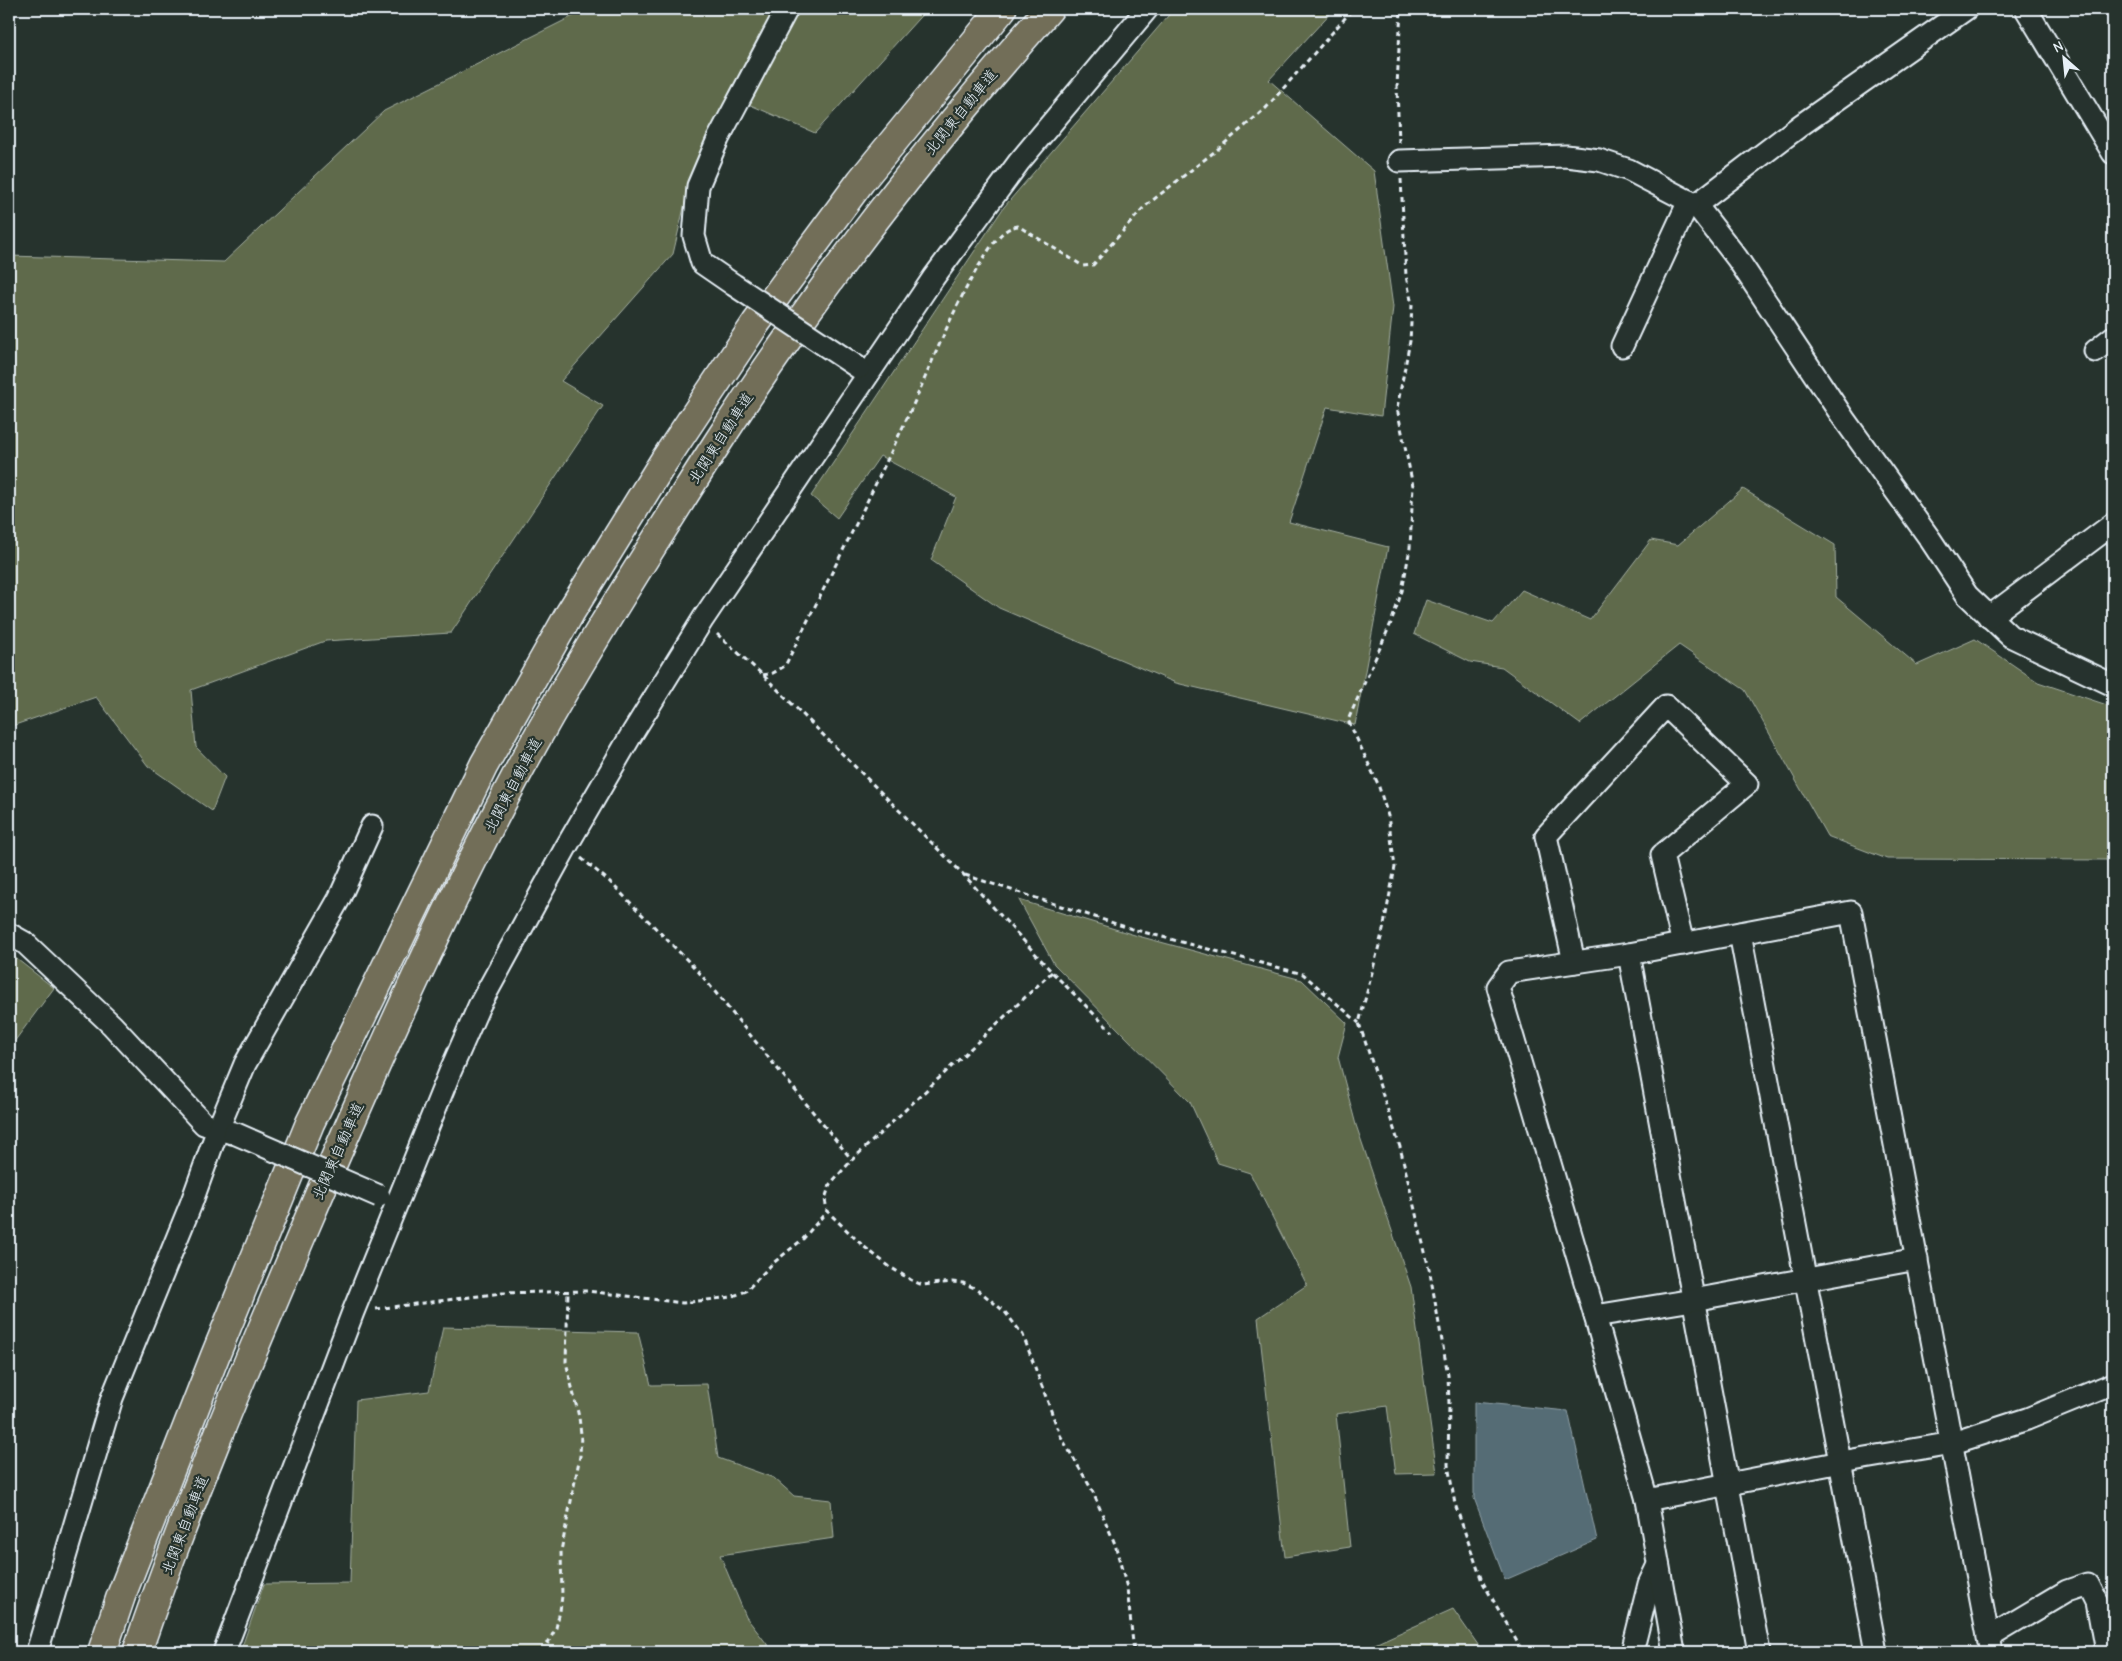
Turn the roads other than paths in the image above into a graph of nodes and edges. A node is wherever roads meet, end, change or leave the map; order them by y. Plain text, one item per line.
1 (787, 9) edge
2 (1002, 9) edge
3 (1049, 9) edge
4 (1147, 9) edge
5 (1966, 9) edge
6 (2026, 9) edge
7 (2113, 153) edge
8 (1399, 161) road end
9 (1692, 203) junction
10 (2113, 337) edge
11 (1622, 346) dead end
12 (2096, 351) dead end
13 (864, 371) junction
14 (2113, 524) edge
15 (1989, 617) junction
16 (2113, 685) edge
17 (372, 826) dead end
18 (1740, 933) junction
19 (9, 934) edge
20 (1683, 944) junction
21 (1629, 954) junction
22 (1574, 962) junction
23 (226, 1131) junction
24 (388, 1199) junction
25 (1917, 1259) junction
26 (1806, 1279) junction
27 (1693, 1300) junction
28 (1596, 1316) junction
29 (2113, 1384) edge
30 (1953, 1444) junction
31 (1840, 1462) junction
32 (1728, 1484) junction
33 (1647, 1500) junction
34 (1658, 1567) junction
35 (1990, 1645) edge
36 (37, 1652) edge
37 (102, 1652) edge
38 (138, 1652) edge
39 (224, 1652) edge
40 (1632, 1652) edge
41 (1674, 1652) edge
42 (1759, 1652) edge
43 (1876, 1652) edge
44 (2106, 1652) edge

1 - 13 street, bridge
2 - 37 highway
3 - 38 highway, 北関東自動車道
4 - 13 street
5 - 9 street
6 - 7 street
8 - 9 street
9 - 11 street
9 - 15 street
10 - 12 street
13 - 24 street
14 - 15 street
15 - 16 street
17 - 23 street
18 - 20 street
18 - 25 street
18 - 26 street
19 - 23 street
20 - 21 street
20 - 22 street
21 - 22 street
21 - 27 street
22 - 28 street
23 - 24 street, bridge
23 - 36 street
24 - 39 street
25 - 26 street
25 - 30 street
26 - 27 street
26 - 31 street
27 - 28 street
27 - 32 street
28 - 33 street
29 - 30 street
30 - 31 street
30 - 35 street
31 - 32 street
31 - 43 street
32 - 33 street
32 - 42 street
33 - 34 street
34 - 40 street
34 - 41 street
35 - 44 street

